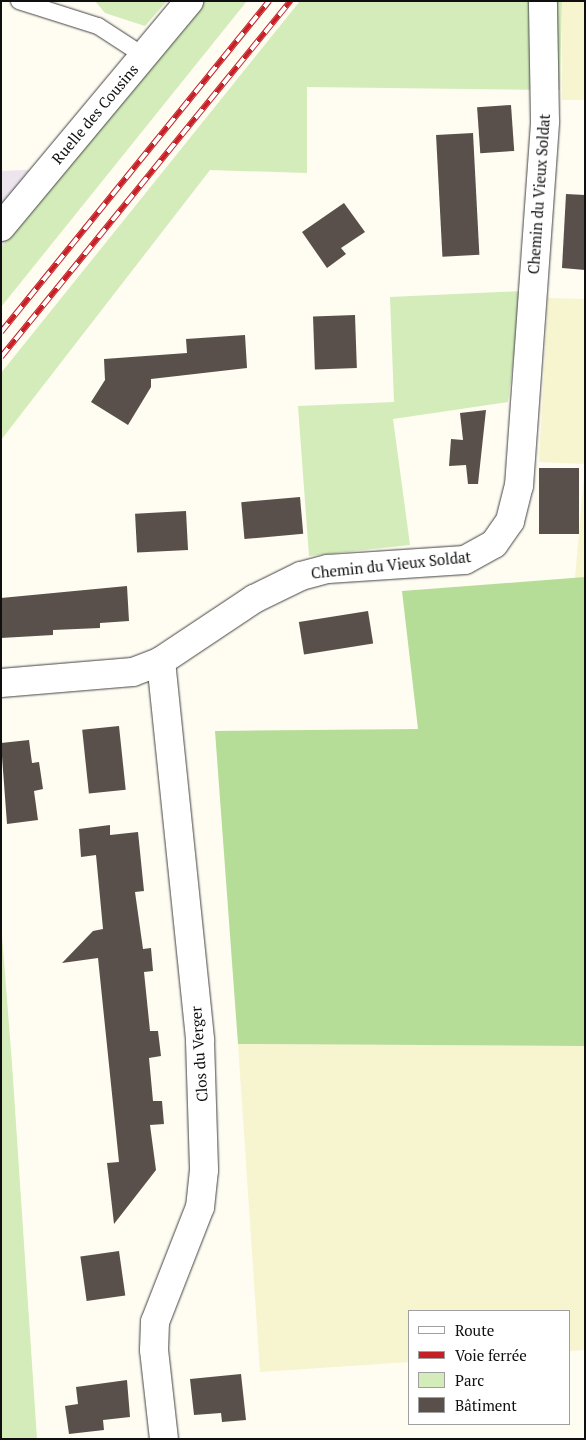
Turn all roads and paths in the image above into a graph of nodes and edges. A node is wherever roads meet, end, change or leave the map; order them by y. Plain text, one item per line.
1 (20, 1) edge
2 (189, 1) edge
3 (543, 1) edge
4 (144, 56) junction
5 (1, 227) edge
6 (161, 661) junction
7 (1, 683) edge
8 (164, 1439) edge

1 - 4 lane
2 - 4 street, Ruelle des Cousins
3 - 6 street, Chemin du Vieux Soldat
4 - 5 street, Ruelle des Cousins
6 - 7 street, Chemin du Vieux Soldat
6 - 8 street, Clos du Verger

